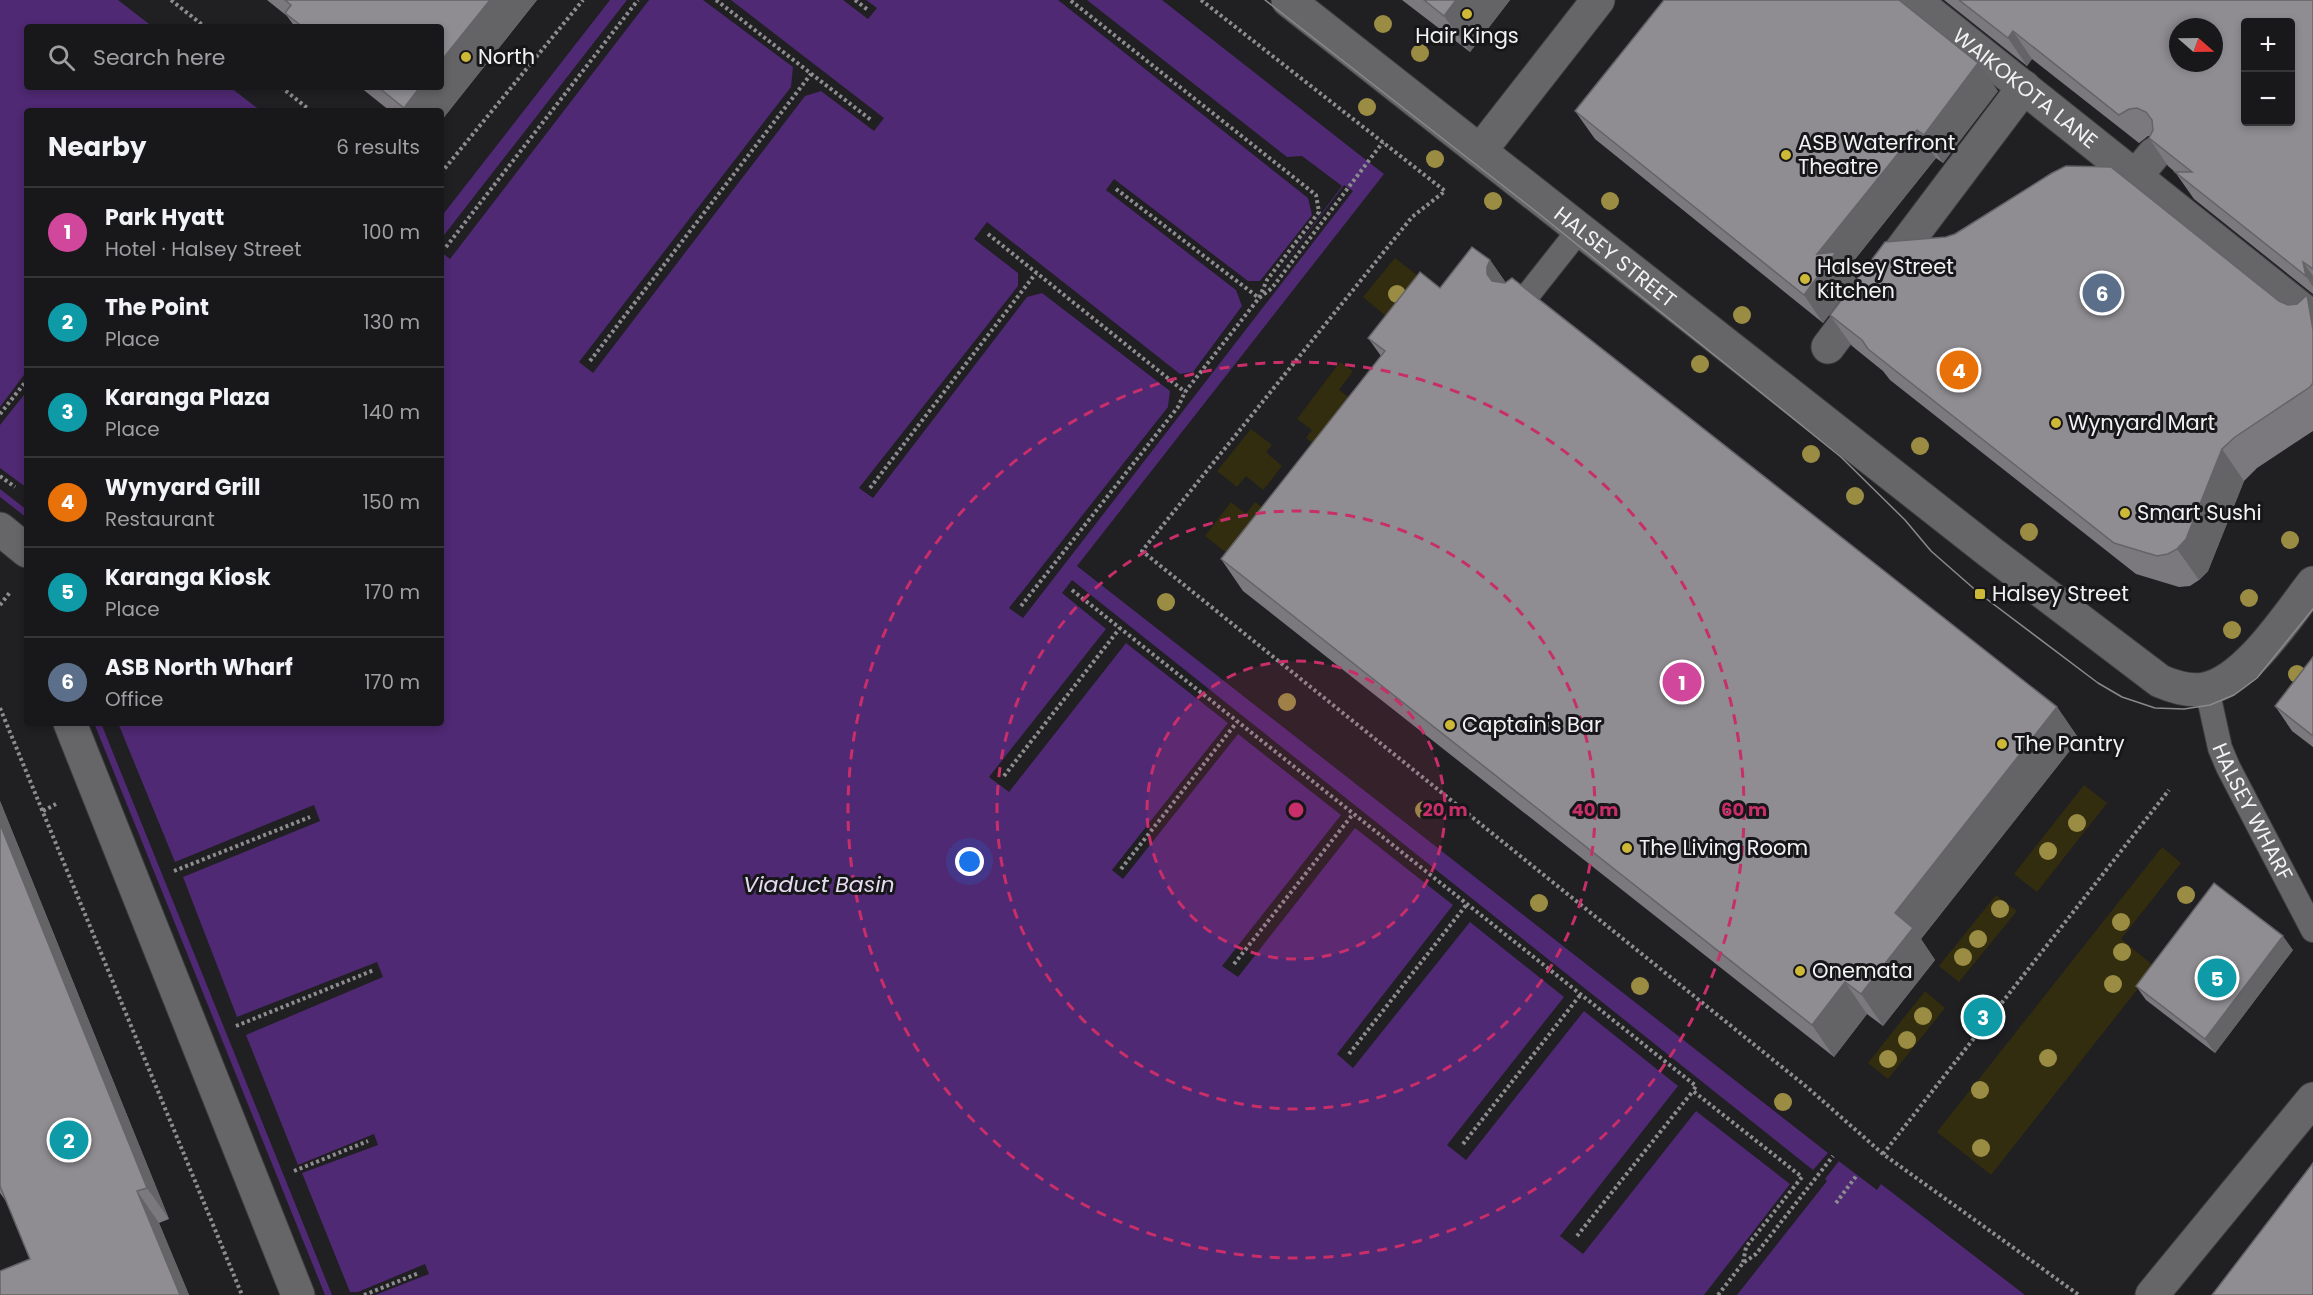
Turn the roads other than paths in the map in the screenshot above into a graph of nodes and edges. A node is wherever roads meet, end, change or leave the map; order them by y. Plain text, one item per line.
1 (1287, 0) edge
2 (1598, 0) edge
3 (1914, 0) edge
4 (2024, 87) junction
5 (1480, 151) junction
6 (1580, 229) junction
7 (1523, 301) edge
8 (2313, 318) edge
9 (1828, 347) dead end
10 (0, 529) edge
11 (24, 549) edge
12 (2313, 584) edge
13 (2207, 689) junction
14 (71, 726) edge
15 (2313, 930) edge
16 (2313, 1099) edge
17 (298, 1295) edge
18 (2152, 1295) edge

1 - 5 street, HALSEY STREET
2 - 5 street
3 - 4 street, WAIKOKOTA LANE
4 - 8 street, WAIKOKOTA LANE
4 - 9 street
5 - 6 street, HALSEY STREET
6 - 7 lane
6 - 13 street, HALSEY STREET
10 - 11 street
12 - 13 street
13 - 15 lane, HALSEY WHARF
14 - 17 street
16 - 18 street

